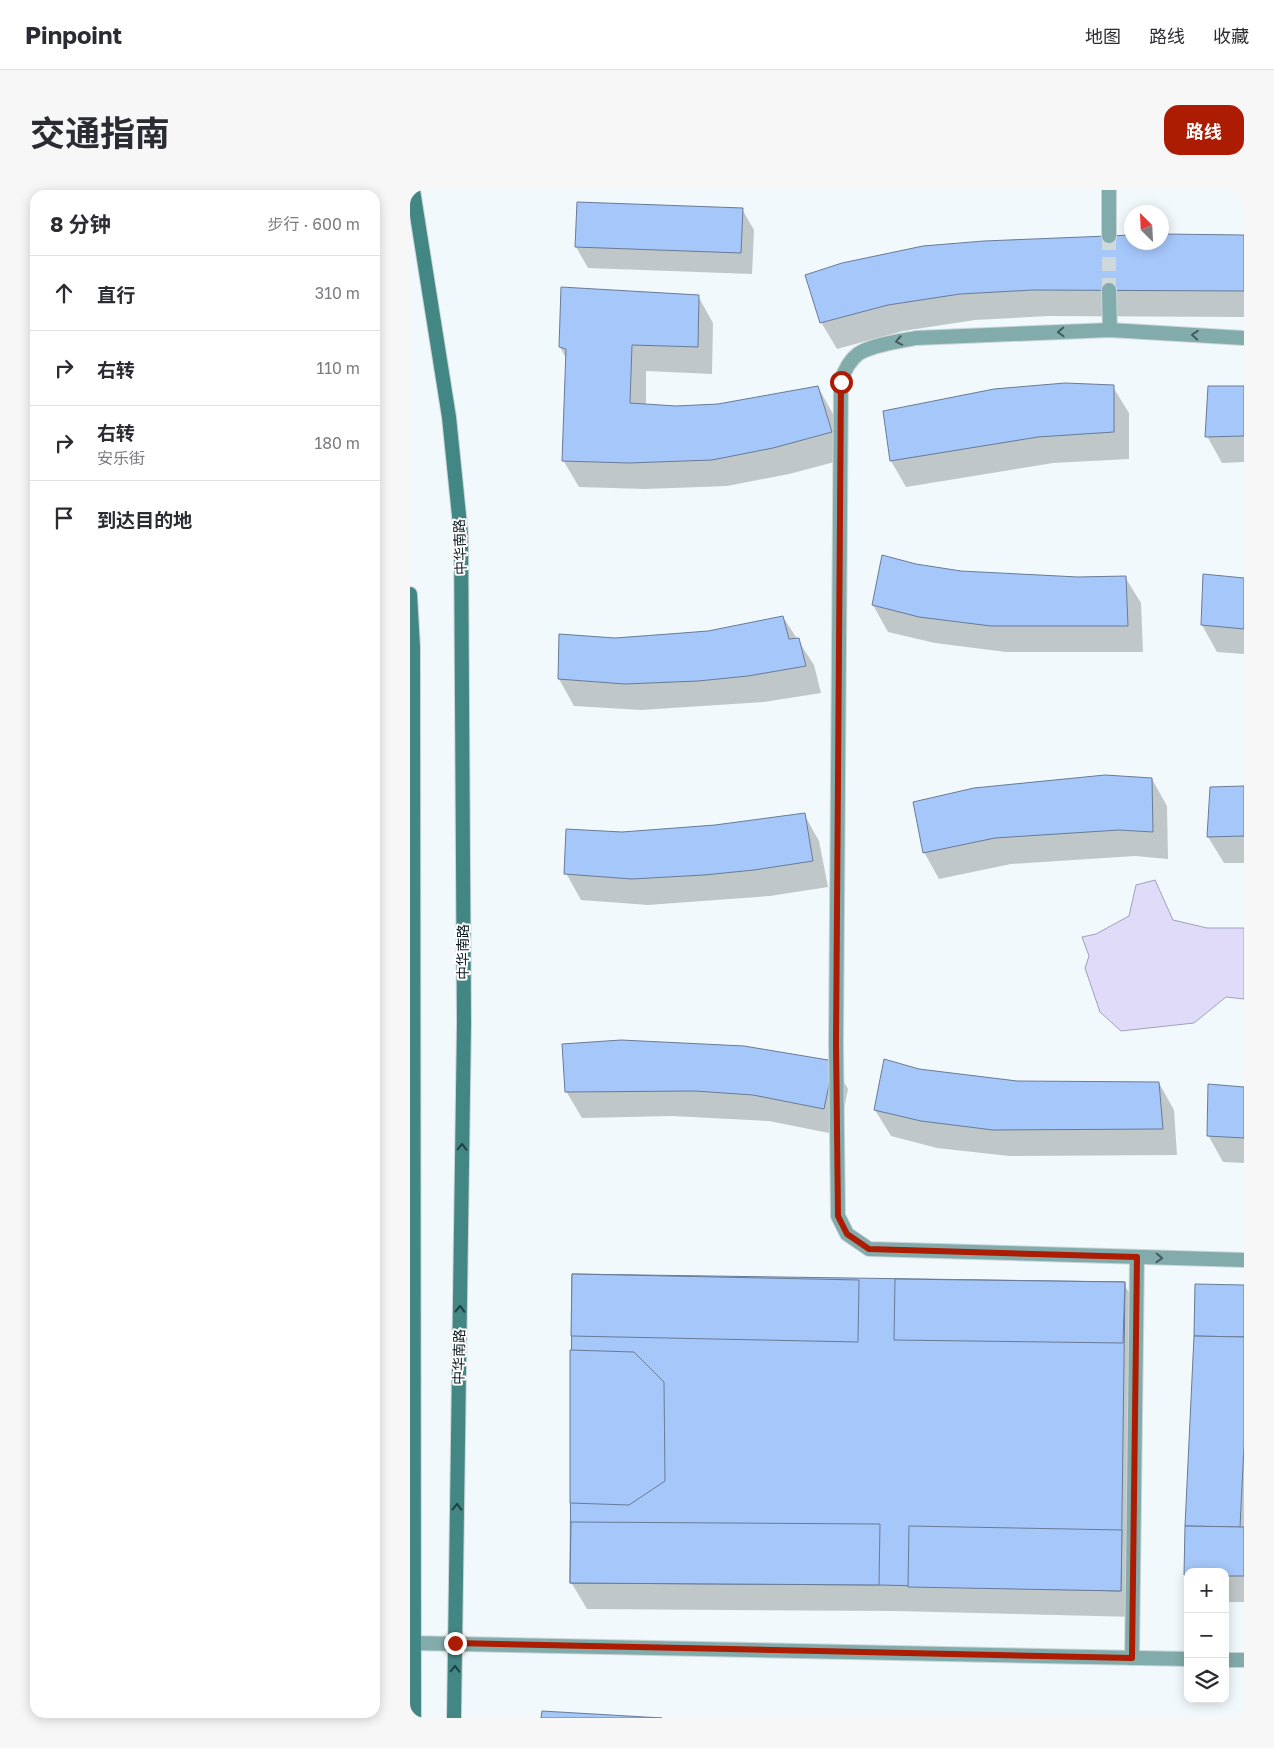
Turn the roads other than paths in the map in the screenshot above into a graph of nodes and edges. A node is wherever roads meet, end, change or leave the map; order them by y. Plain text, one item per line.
1 (413, 190) edge
2 (1109, 190) edge
3 (1109, 236) tunnel mouth
4 (1109, 290) tunnel mouth
5 (1110, 330) junction
6 (1244, 338) edge
7 (410, 594) edge
8 (1137, 1257) junction
9 (1244, 1260) edge
10 (412, 1643) edge
11 (455, 1643) junction
12 (1132, 1658) junction
13 (1184, 1659) edge
14 (1229, 1660) edge
15 (1244, 1660) edge
16 (414, 1718) edge
17 (454, 1718) edge

11 -> 1 main road, 中华南路
2 - 3 street
4 - 5 street
6 -> 5 street
5 -> 8 street
7 - 10 main road
8 -> 9 street
8 - 12 street
10 - 11 street
10 - 16 main road
11 - 12 street
17 -> 11 main road, 中华南路
12 - 13 street
14 - 15 street

